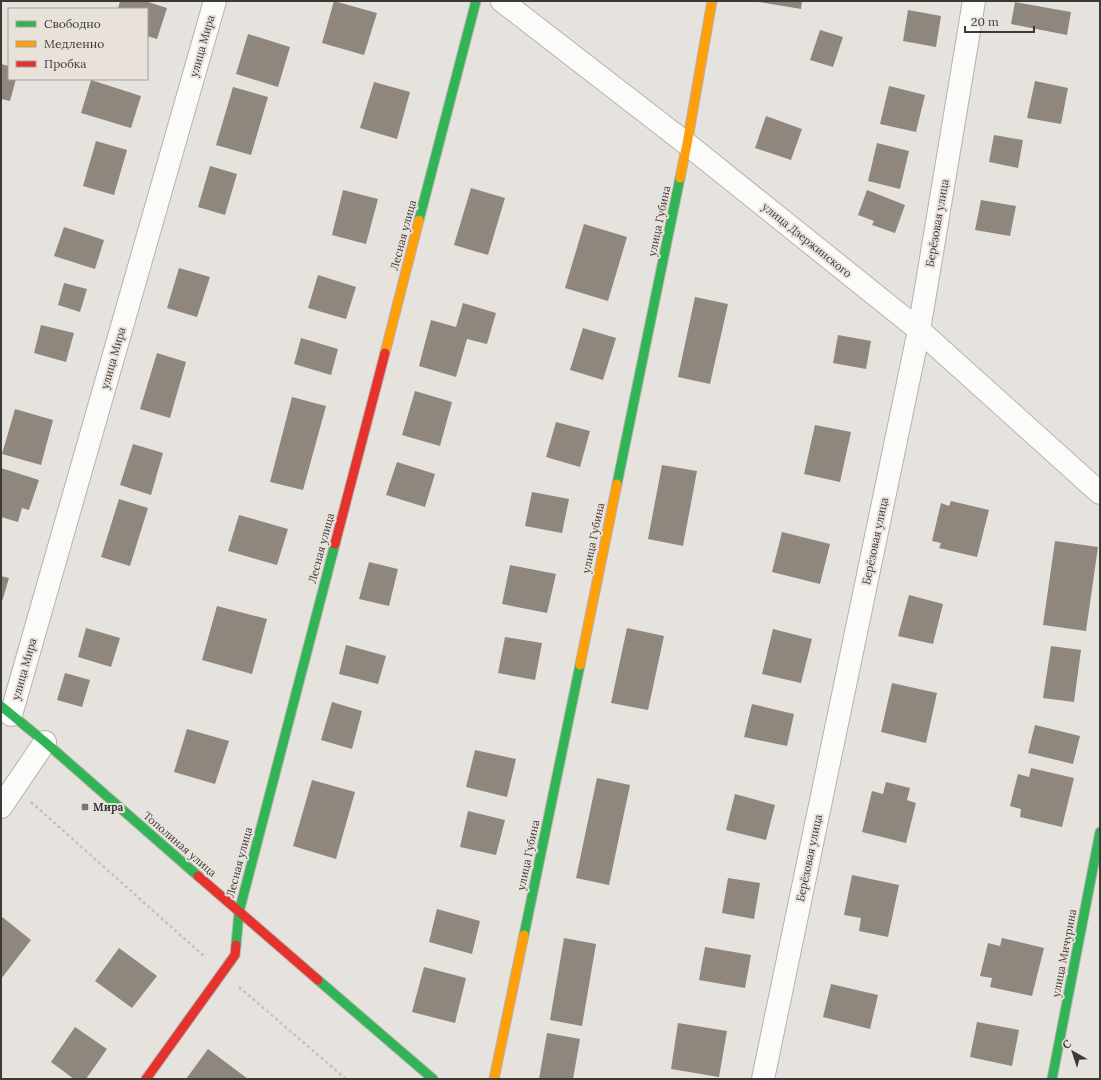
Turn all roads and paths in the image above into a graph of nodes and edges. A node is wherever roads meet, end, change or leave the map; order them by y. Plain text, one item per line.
1 (215, 1) edge
2 (476, 1) edge
3 (502, 1) edge
4 (712, 1) edge
5 (974, 1) edge
6 (687, 144) junction
7 (919, 330) junction
8 (1100, 493) edge
9 (6, 710) edge
10 (45, 742) junction
11 (14, 787) junction
12 (1, 807) edge
13 (1100, 832) edge
14 (239, 912) junction
15 (222, 973) junction
16 (146, 1079) edge
17 (346, 1079) edge
18 (433, 1079) edge
19 (494, 1079) edge
20 (763, 1079) edge
21 (1052, 1079) edge

1 - 9 street, улица Мира
2 - 14 street, Лесная улица
3 - 6 street, улица Дзержинского
4 - 6 street, улица Губина
5 - 7 street, Берёзовая улица
6 - 7 street, улица Дзержинского
6 - 19 street, улица Губина
7 - 8 street, улица Дзержинского
7 - 20 street, Берёзовая улица
9 - 10 street, Тополиная улица
10 - 11 street
10 - 14 street, Тополиная улица
11 - 12 street
11 - 15 path
13 - 21 street, улица Мичурина
14 - 15 street, Лесная улица
14 - 18 street, Тополиная улица
15 - 16 street, Лесная улица
15 - 17 path

